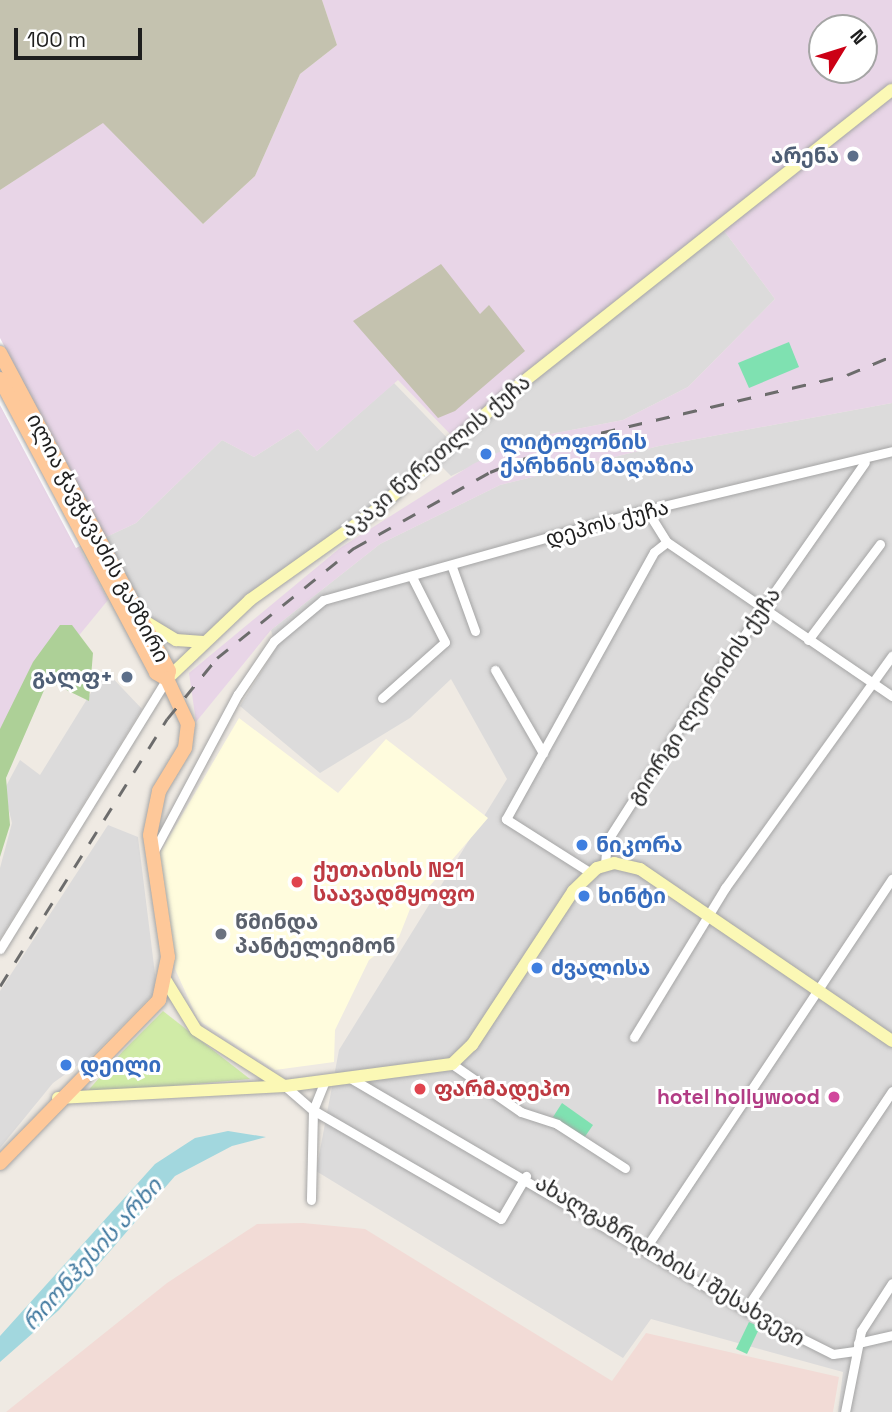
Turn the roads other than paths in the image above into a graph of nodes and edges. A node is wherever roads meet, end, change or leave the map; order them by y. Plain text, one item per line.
1 (892, 90) edge
2 (0, 353) edge
3 (0, 379) edge
4 (892, 451) edge
5 (865, 462) junction
6 (648, 513) junction
7 (667, 542) junction
8 (93, 543) junction
9 (880, 544) dead end
10 (452, 567) junction
11 (412, 577) junction
12 (762, 609) junction
13 (141, 619) junction
14 (475, 631) dead end
15 (808, 640) junction
16 (203, 642) junction
17 (892, 656) edge
18 (495, 670) dead end
19 (167, 679) junction
20 (872, 682) junction
21 (892, 696) edge
22 (382, 698) dead end
23 (543, 753) junction
24 (152, 855) junction
25 (605, 864) junction
26 (590, 873) junction
27 (892, 879) edge
28 (711, 916) junction
29 (0, 949) edge
30 (166, 981) junction
31 (817, 989) junction
32 (634, 1037) dead end
33 (892, 1041) edge
34 (452, 1064) junction
35 (352, 1079) junction
36 (324, 1083) junction
37 (285, 1086) junction
38 (892, 1091) edge
39 (58, 1098) junction
40 (313, 1110) junction
41 (0, 1163) edge
42 (625, 1168) dead end
43 (526, 1176) junction
44 (311, 1200) dead end
45 (645, 1249) junction
46 (892, 1283) edge
47 (745, 1310) junction
48 (892, 1335) edge
49 (856, 1347) junction
50 (845, 1412) edge

1 - 16 street, აკაკი წერეთლის ქუჩა
2 - 8 main road, ილია ჭავჭავაძის გამზირი
3 - 8 main road, ილია ჭავჭავაძის გამზირი
4 - 5 street, დეპოს ქუჩა
5 - 6 street, დეპოს ქუჩა
5 - 12 street, გიორგი ლეონიძის ქუჩა
6 - 7 street
6 - 10 street, დეპოს ქუჩა
7 - 12 street
7 - 23 street
8 - 13 main road, ილია ჭავჭავაძის გამზირი
8 - 19 main road, ილია ჭავჭავაძის გამზირი
9 - 15 street
10 - 11 street, დეპოს ქუჩა
10 - 14 street
11 - 22 street
11 - 24 street, დეპოს ქუჩა
12 - 15 street
12 - 25 street, გიორგი ლეონიძის ქუჩა
13 - 16 street
13 - 19 main road, ილია ჭავჭავაძის გამზირი
15 - 20 street
16 - 19 street, აკაკი წერეთლის ქუჩა
17 - 20 street
18 - 23 street
19 - 24 main road
19 - 29 street, აკაკი წერეთლის ქუჩა
20 - 21 street
20 - 28 street
23 - 26 street
24 - 30 main road
25 - 26 street
25 - 28 street
26 - 34 street
27 - 31 street
28 - 31 street
28 - 32 street
30 - 37 street, ახალგაზრდობის I შესახვევი
30 - 39 main road
31 - 33 street
31 - 45 street
34 - 35 street
34 - 42 street
35 - 36 street
35 - 43 street, ახალგაზრდობის I შესახვევი
36 - 37 street
36 - 40 street
37 - 39 street
37 - 40 street, ახალგაზრდობის I შესახვევი
38 - 47 street
39 - 41 main road
40 - 43 street, ახალგაზრდობის I შესახვევი
40 - 44 street
43 - 45 street, ახალგაზრდობის I შესახვევი
45 - 47 street, ახალგაზრდობის I შესახვევი
46 - 49 street
47 - 49 street, ახალგაზრდობის I შესახვევი
48 - 49 street, ახალგაზრდობის I შესახვევი
49 - 50 street

